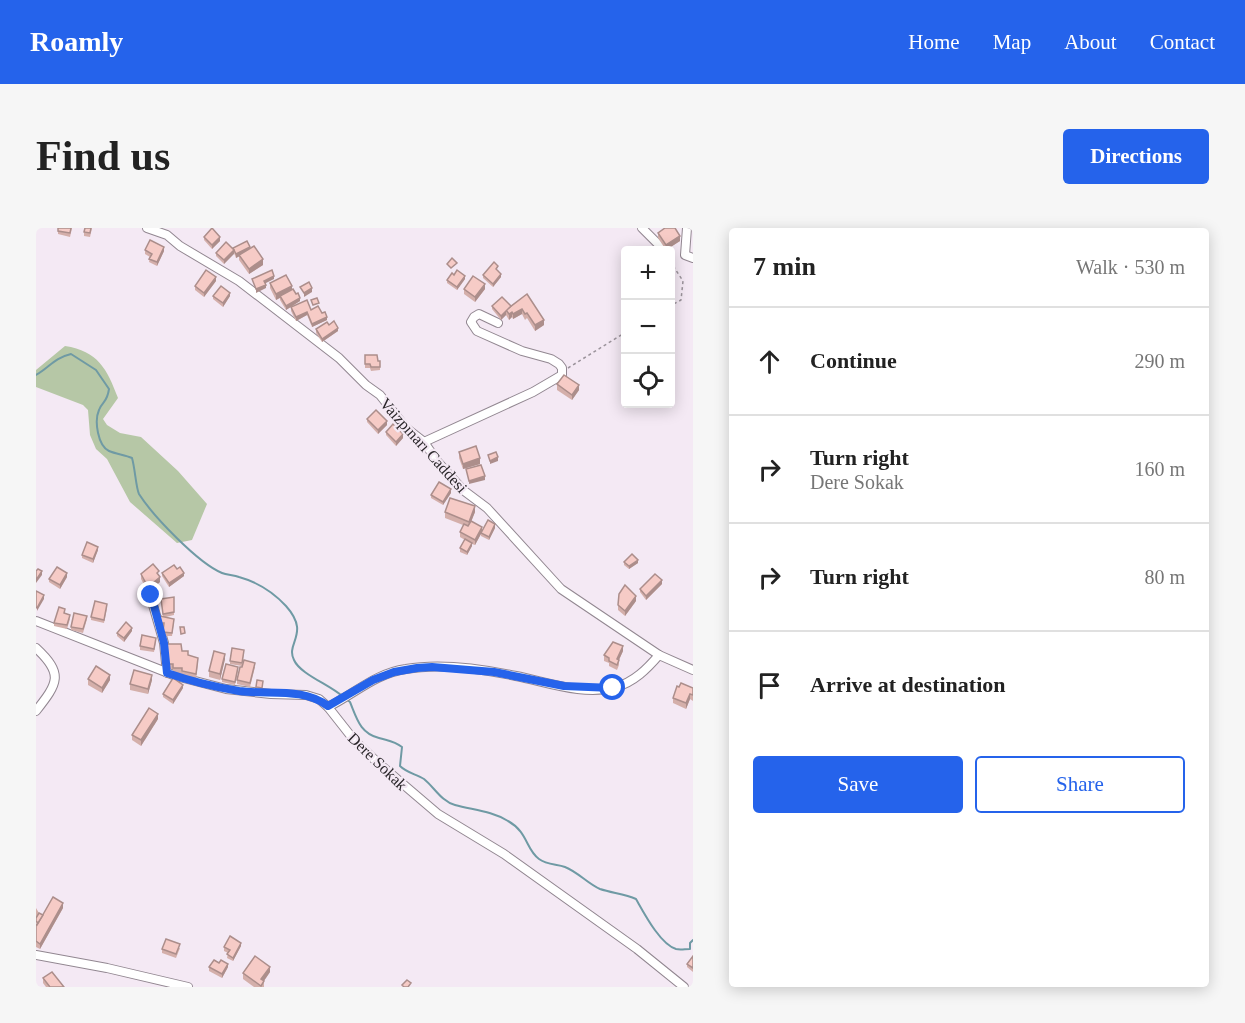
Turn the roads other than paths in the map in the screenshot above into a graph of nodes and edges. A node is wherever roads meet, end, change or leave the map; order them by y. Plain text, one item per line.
1 (147, 228) edge
2 (642, 228) edge
3 (687, 228) edge
4 (660, 246) edge
5 (693, 258) edge
6 (498, 323) dead end
7 (424, 442) junction
8 (156, 590) dead end
9 (36, 621) edge
10 (36, 648) edge
11 (659, 655) junction
12 (693, 670) edge
13 (167, 673) junction
14 (328, 706) junction
15 (36, 711) edge
16 (36, 955) edge
17 (188, 987) edge
18 (684, 987) edge

1 - 7 street, Vaizpınarı Caddesi
2 - 4 street
3 - 5 street
6 - 7 street
7 - 11 street, Vaizpınarı Caddesi
8 - 13 street
9 - 13 street
10 - 15 street
11 - 12 street, Vaizpınarı Caddesi
11 - 14 street
13 - 14 street
14 - 18 street, Dere Sokak
16 - 17 street

